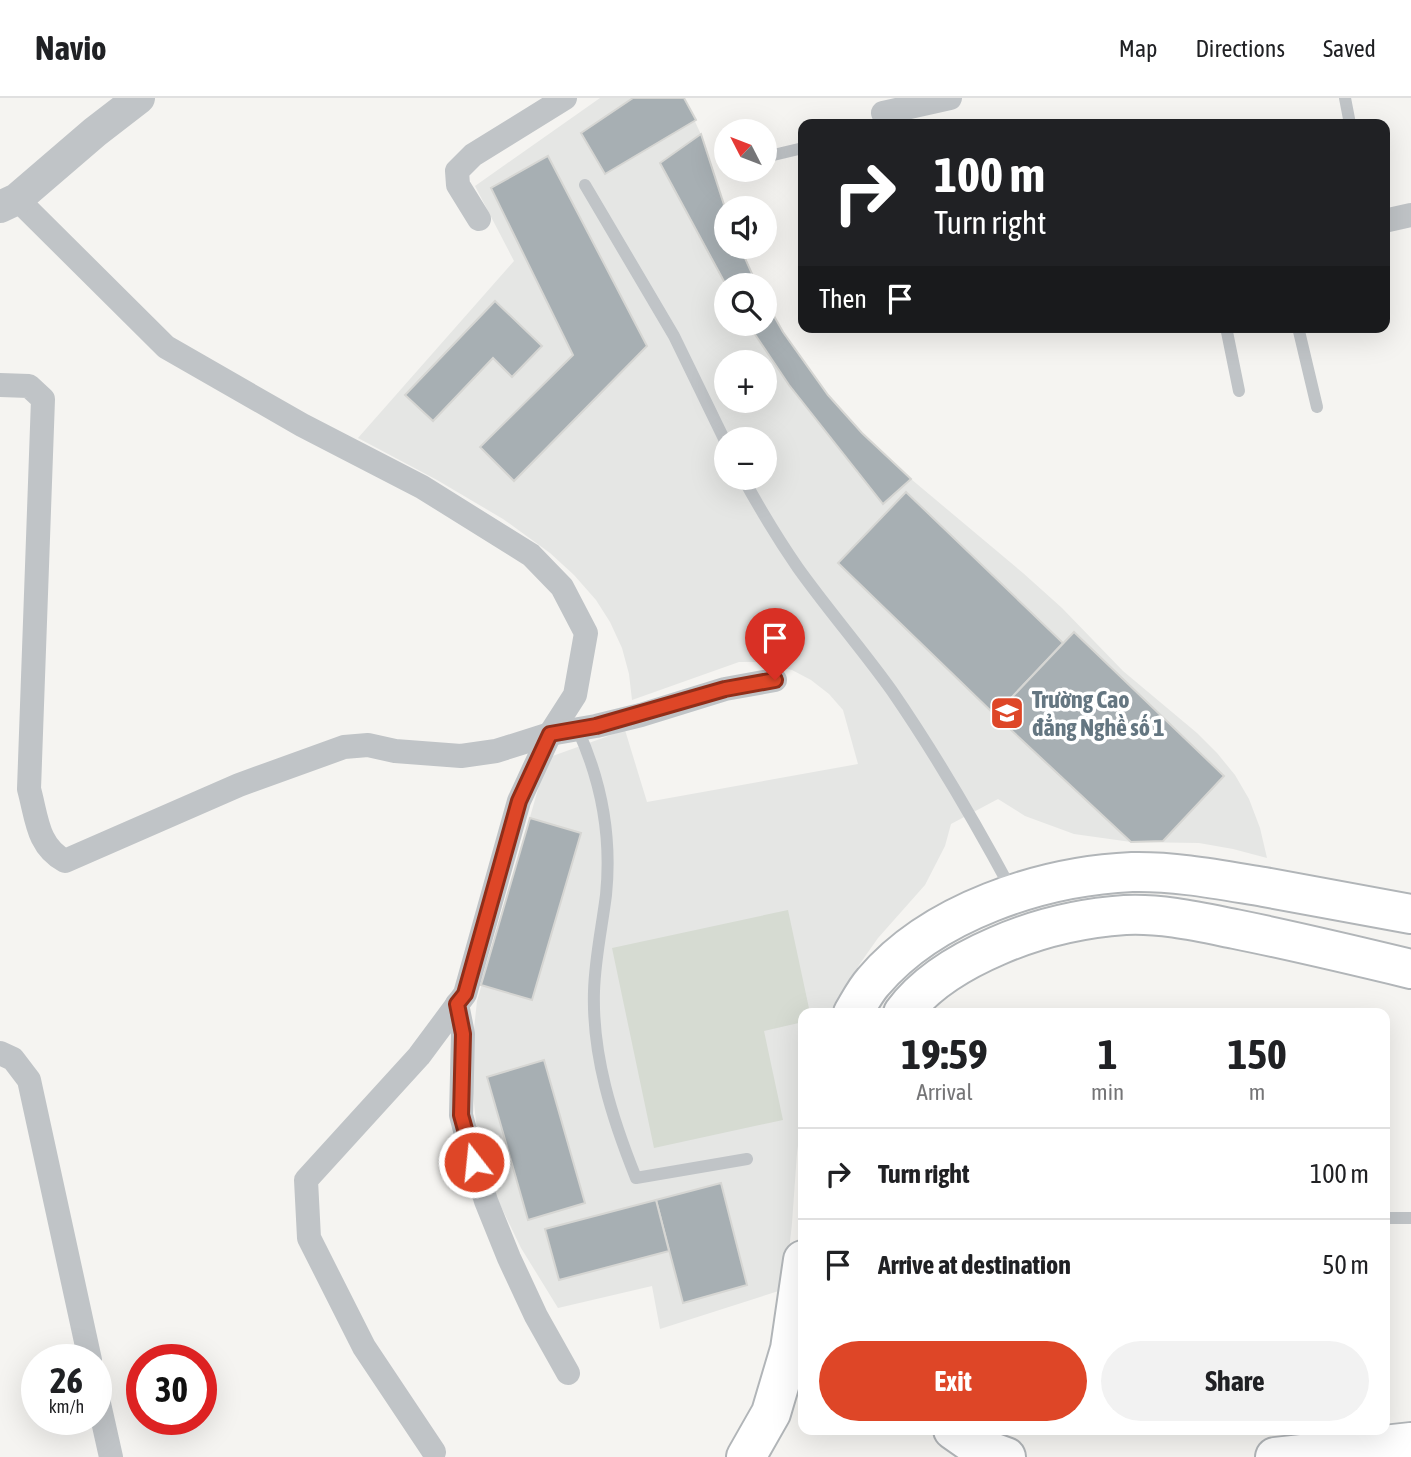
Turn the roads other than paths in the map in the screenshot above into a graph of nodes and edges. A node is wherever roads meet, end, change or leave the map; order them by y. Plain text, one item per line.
1 (139, 98) edge
2 (565, 98) edge
3 (950, 98) edge
4 (1345, 98) edge
5 (882, 112) edge
6 (1349, 119) edge
7 (798, 149) edge
8 (777, 154) edge
9 (585, 186) dead end
10 (9, 203) edge
11 (1411, 215) edge
12 (479, 219) dead end
13 (1390, 220) edge
14 (1227, 333) edge
15 (1299, 333) edge
16 (0, 385) edge
17 (1239, 391) dead end
18 (1317, 407) dead end
19 (718, 427) edge
20 (750, 490) edge
21 (775, 680) dead end
22 (577, 728) junction
23 (550, 734) junction
24 (1014, 894) junction
25 (1411, 914) edge
26 (1411, 969) edge
27 (457, 1004) junction
28 (856, 1008) edge
29 (908, 1008) edge
30 (0, 1053) edge
31 (747, 1159) dead end
32 (1390, 1217) edge
33 (1411, 1218) edge
34 (798, 1294) edge
35 (87, 1344) edge
36 (568, 1373) dead end
37 (106, 1435) edge
38 (960, 1435) edge
39 (1411, 1442) edge
40 (433, 1452) dead end
41 (111, 1457) edge
42 (746, 1457) edge
43 (1006, 1457) edge
44 (1275, 1457) edge

1 - 10 street
2 - 12 street
3 - 5 street
4 - 6 lane
7 - 8 lane
9 - 19 lane
10 - 23 street
11 - 13 street
14 - 17 lane
15 - 18 lane
16 - 23 street
20 - 24 lane
21 - 22 street
22 - 23 street
22 - 31 lane
23 - 27 street
24 - 25 highway
24 - 28 highway
26 - 29 highway
27 - 36 street
27 - 40 street
30 - 35 street
32 - 33 lane
34 - 42 highway
37 - 41 street
38 - 43 highway
39 - 44 highway

